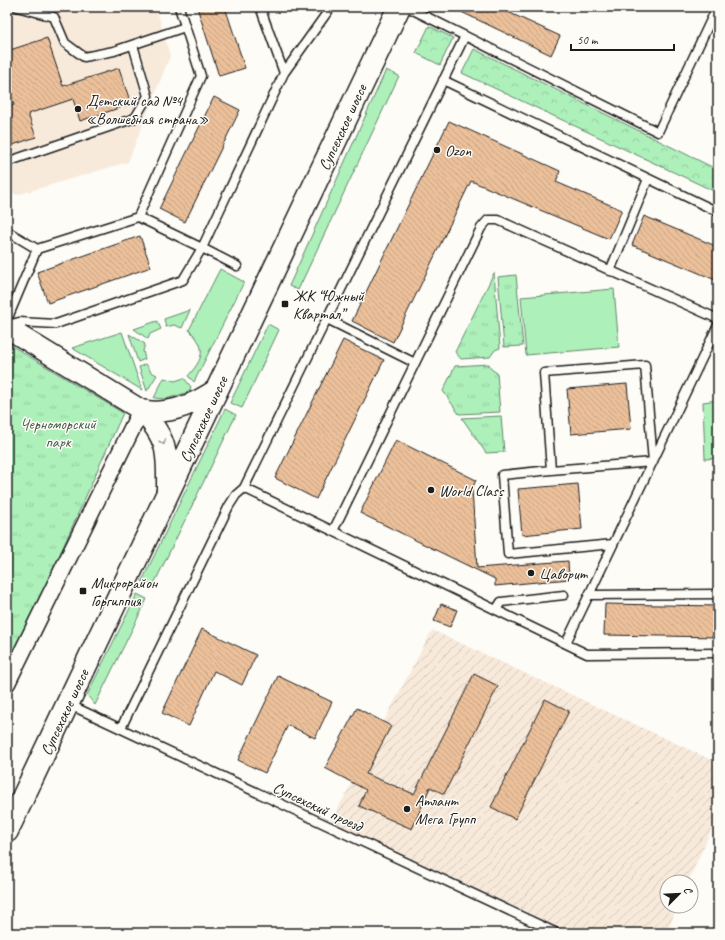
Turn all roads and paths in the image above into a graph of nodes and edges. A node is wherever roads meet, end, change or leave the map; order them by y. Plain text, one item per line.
1 (17, 7) edge
2 (179, 7) edge
3 (260, 7) edge
4 (331, 7) edge
5 (398, 7) edge
6 (407, 7) edge
7 (717, 7) edge
8 (185, 27) junction
9 (465, 36) junction
10 (133, 45) junction
11 (284, 73) junction
12 (443, 80) junction
13 (7, 162) edge
14 (648, 179) junction
15 (718, 212) edge
16 (138, 217) junction
17 (7, 231) edge
18 (202, 248) junction
19 (36, 249) junction
20 (237, 266) dead end
21 (610, 271) junction
22 (327, 319) junction
23 (718, 319) edge
24 (7, 320) edge
25 (718, 325) edge
26 (7, 326) edge
27 (415, 363) junction
28 (217, 389) junction
29 (141, 410) junction
30 (653, 462) junction
31 (551, 470) junction
32 (244, 488) junction
33 (167, 495) junction
34 (333, 531) junction
35 (613, 544) junction
36 (718, 594) edge
37 (564, 595) dead end
38 (589, 595) junction
39 (496, 610) junction
40 (566, 643) junction
41 (718, 653) edge
42 (7, 683) edge
43 (67, 704) junction
44 (121, 728) junction
45 (7, 831) edge
46 (557, 933) edge

1 - 10 lane
2 - 8 lane
3 - 11 lane
4 - 11 lane
5 - 28 main road, Супсехское шоссе
6 - 9 lane
7 - 9 lane
8 - 10 lane
8 - 16 lane
9 - 12 lane
10 - 13 lane
11 - 18 lane
12 - 14 lane
12 - 22 lane
14 - 15 lane
14 - 21 lane
16 - 18 lane
16 - 19 lane
17 - 19 lane
18 - 20 lane
18 - 26 lane
19 - 24 lane
21 - 23 lane
21 - 27 lane
22 - 27 lane
22 - 32 lane
25 - 30 lane
26 - 29 street
27 - 34 lane
28 - 29 street
28 - 33 main road, Супсехское шоссе
29 -> 33 street
29 - 42 street
30 - 31 lane
30 - 31 lane
30 - 35 lane
31 - 35 lane
32 - 34 lane
32 - 44 lane
33 - 43 main road, Супсехское шоссе
34 - 39 lane
35 - 38 lane
36 - 38 lane
37 - 39 lane
38 - 40 lane
39 - 40 lane
40 - 41 lane
43 - 44 lane, Супсехский проезд
43 - 45 main road, Супсехское шоссе
44 - 46 lane, Супсехский проезд

